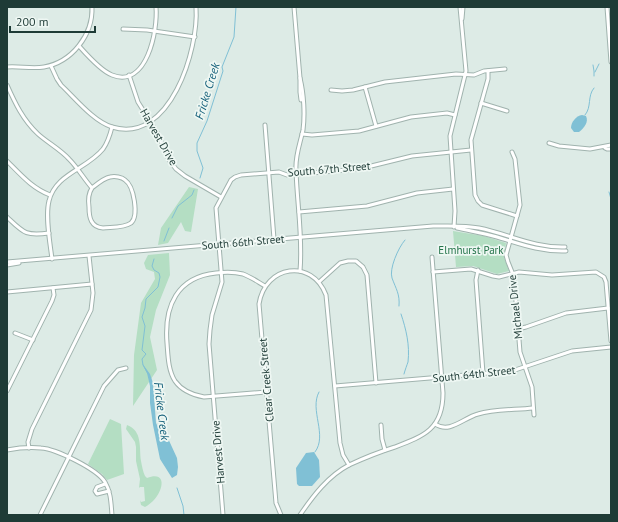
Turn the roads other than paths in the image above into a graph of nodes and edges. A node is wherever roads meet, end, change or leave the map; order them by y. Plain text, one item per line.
1 (92, 7) edge
2 (156, 7) edge
3 (196, 7) edge
4 (294, 7) edge
5 (461, 7) edge
6 (606, 7) edge
7 (123, 29) dead end
8 (155, 31) junction
9 (195, 37) junction
10 (79, 46) junction
11 (610, 48) edge
12 (611, 62) edge
13 (51, 66) junction
14 (7, 67) edge
15 (504, 69) dead end
16 (488, 71) junction
17 (466, 74) junction
18 (129, 75) junction
19 (7, 85) edge
20 (365, 87) junction
21 (331, 90) dead end
22 (481, 103) junction
23 (507, 112) dead end
24 (455, 115) junction
25 (150, 122) junction
26 (265, 125) dead end
27 (376, 126) junction
28 (112, 127) junction
29 (302, 134) junction
30 (549, 143) dead end
31 (611, 146) edge
32 (605, 148) junction
33 (611, 149) edge
34 (471, 150) junction
35 (450, 151) junction
36 (512, 152) dead end
37 (7, 161) edge
38 (78, 169) junction
39 (269, 173) junction
40 (296, 174) junction
41 (92, 188) junction
42 (453, 189) junction
43 (50, 195) junction
44 (221, 197) junction
45 (299, 212) junction
46 (517, 216) junction
47 (7, 217) edge
48 (454, 227) junction
49 (49, 233) junction
50 (302, 237) junction
51 (274, 239) junction
52 (510, 239) junction
53 (219, 244) junction
54 (565, 249) dead end
55 (89, 256) junction
56 (432, 257) dead end
57 (52, 259) junction
58 (7, 264) edge
59 (478, 270) junction
60 (300, 271) junction
61 (222, 272) junction
62 (433, 272) junction
63 (513, 273) junction
64 (319, 282) junction
65 (92, 284) junction
66 (265, 286) junction
67 (53, 288) junction
68 (7, 292) edge
69 (608, 308) junction
70 (518, 329) junction
71 (15, 333) dead end
72 (32, 340) junction
73 (611, 341) edge
74 (611, 347) edge
75 (126, 368) dead end
76 (525, 368) junction
77 (484, 374) junction
78 (442, 377) junction
79 (376, 383) junction
80 (335, 386) junction
81 (7, 390) edge
82 (267, 392) junction
83 (214, 397) junction
84 (533, 408) junction
85 (534, 415) dead end
86 (435, 424) junction
87 (381, 425) dead end
88 (29, 448) junction
89 (7, 450) edge
90 (385, 450) junction
91 (68, 458) junction
92 (349, 466) junction
93 (106, 484) junction
94 (109, 491) junction
95 (40, 515) edge
96 (112, 515) edge
97 (223, 515) edge
98 (281, 515) edge
99 (300, 515) edge

1 - 10 street
2 - 8 street
3 - 9 street
4 - 29 street
5 - 17 street
6 - 11 street
7 - 8 street
8 - 9 street
8 - 18 street
9 - 25 street
10 - 13 street
10 - 18 street
11 - 12 street
13 - 14 street
13 - 28 street
15 - 16 street
16 - 17 street
16 - 22 street
17 - 20 street
17 - 24 street
18 - 25 street, Harvest Drive
19 - 38 street
20 - 21 street
20 - 27 street
22 - 23 street
22 - 34 street
24 - 27 street
24 - 35 street
25 - 28 street
25 - 44 street, Harvest Drive
26 - 39 street
27 - 29 street
28 - 38 street
29 - 40 street
30 - 32 street
31 - 32 street
32 - 33 street
34 - 35 street, South 67th Street
34 - 46 street
35 - 40 street, South 67th Street
35 - 42 street
36 - 46 street, Michael Drive
37 - 43 street
38 - 41 street
38 - 43 street
39 - 40 street, South 67th Street
39 - 44 street, South 67th Street
39 - 51 street
40 - 45 street
41 - 41 street
42 - 45 street
42 - 48 street
43 - 49 street
44 - 53 street, Harvest Drive
45 - 50 street
46 - 52 street, Michael Drive
47 - 49 street
48 - 50 street, South 66th Street
48 - 52 street, South 66th Street
49 - 57 street
50 - 51 street, South 66th Street
50 - 60 street
51 - 53 street, South 66th Street
52 - 54 street, South 66th Street
52 - 63 street, Michael Drive
53 - 55 street, South 66th Street
53 - 61 street, Harvest Drive
55 - 57 street, South 66th Street
55 - 65 street
56 - 62 street
57 - 58 street, South 66th Street
59 - 62 street
59 - 63 street
59 - 77 street
60 - 64 street
60 - 66 street
61 - 66 street
61 - 83 street, Harvest Drive
61 - 83 street
62 - 78 street
63 - 69 street
63 - 70 street, Michael Drive
64 - 79 street
64 - 80 street
65 - 67 street
65 - 88 street
66 - 82 street, Clear Creek Street
67 - 68 street
67 - 72 street
69 - 70 street
69 - 73 street
70 - 76 street, Michael Drive
71 - 72 street
72 - 81 street
74 - 76 street, South 64th Street
75 - 91 street
76 - 77 street, South 64th Street
76 - 84 street, Michael Drive
77 - 78 street, South 64th Street
78 - 79 street, South 64th Street
78 - 86 street
79 - 80 street, South 64th Street
80 - 92 street
82 - 83 street
82 - 98 street, Clear Creek Street
83 - 97 street, Harvest Drive
84 - 85 street, Michael Drive
84 - 86 street
86 - 90 street
87 - 90 street
88 - 89 street
88 - 91 street
90 - 92 street
91 - 93 street
91 - 95 street
92 - 99 street
93 - 94 street
93 - 94 street
94 - 96 street

